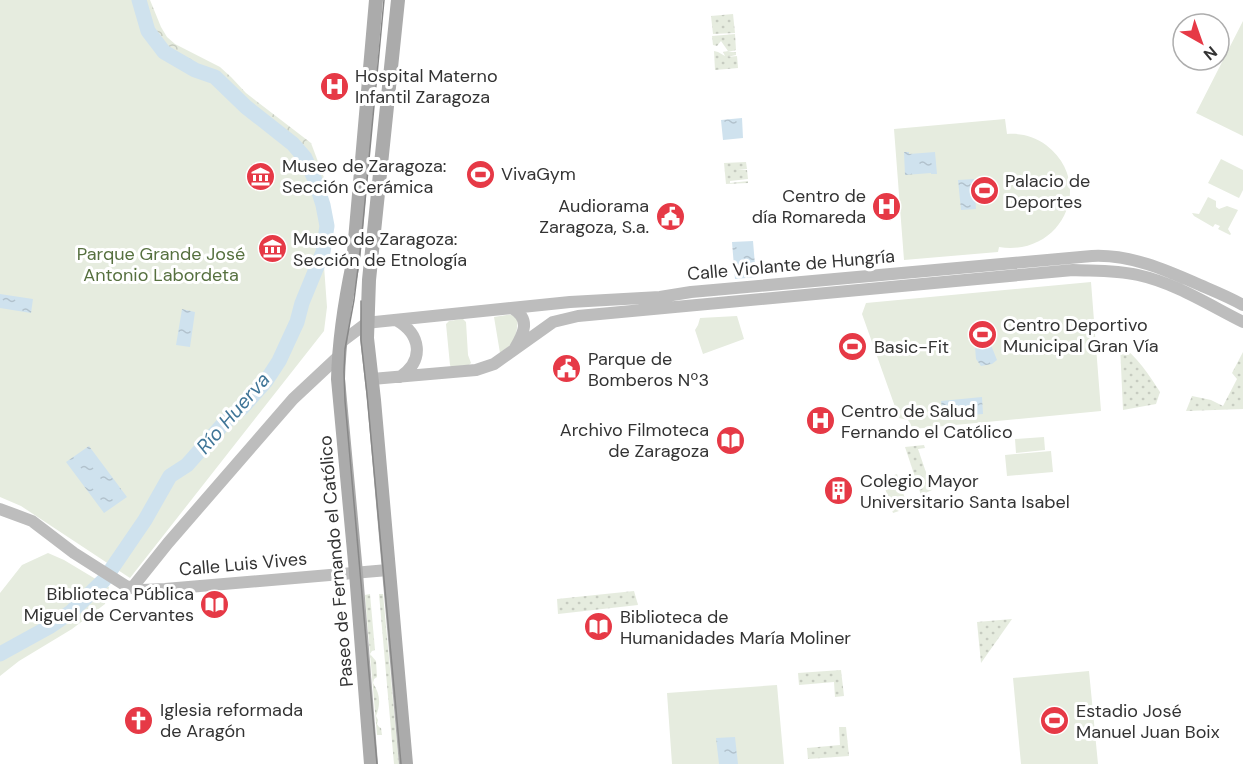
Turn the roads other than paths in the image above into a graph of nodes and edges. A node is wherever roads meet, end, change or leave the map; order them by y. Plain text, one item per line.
1 (376, 0) edge
2 (399, 0) edge
3 (602, 301) junction
4 (1243, 304) edge
5 (512, 308) junction
6 (396, 320) junction
7 (554, 322) junction
8 (1243, 322) edge
9 (368, 323) junction
10 (340, 349) junction
11 (516, 350) junction
12 (400, 377) junction
13 (372, 379) junction
14 (0, 509) edge
15 (0, 514) edge
16 (44, 532) junction
17 (388, 570) junction
18 (356, 573) junction
19 (132, 588) junction
20 (371, 764) edge
21 (406, 764) edge

1 - 10 main road, Paseo de Fernando el Católico
2 - 9 main road
3 - 4 main road, Calle Violante de Hungría
3 - 5 main road, Calle Violante de Hungría
3 - 7 main road
5 - 6 main road, Calle Violante de Hungría
5 - 11 main road
6 - 9 main road, Calle Violante de Hungría
6 - 12 main road
7 - 8 main road, Calle Violante de Hungría
7 - 11 main road, Calle Violante de Hungría
9 - 10 main road, Calle Violante de Hungría
9 - 13 main road
10 - 18 main road, Paseo de Fernando el Católico
10 - 19 main road, Calle Violante de Hungría
11 - 12 main road, Calle Violante de Hungría
12 - 13 main road, Calle Violante de Hungría
13 - 17 main road
14 - 16 main road
15 - 16 main road
16 - 19 main road
17 - 18 main road, Calle Luis Vives
17 - 21 main road
18 - 19 main road, Calle Luis Vives
18 - 20 main road, Paseo de Fernando el Católico

